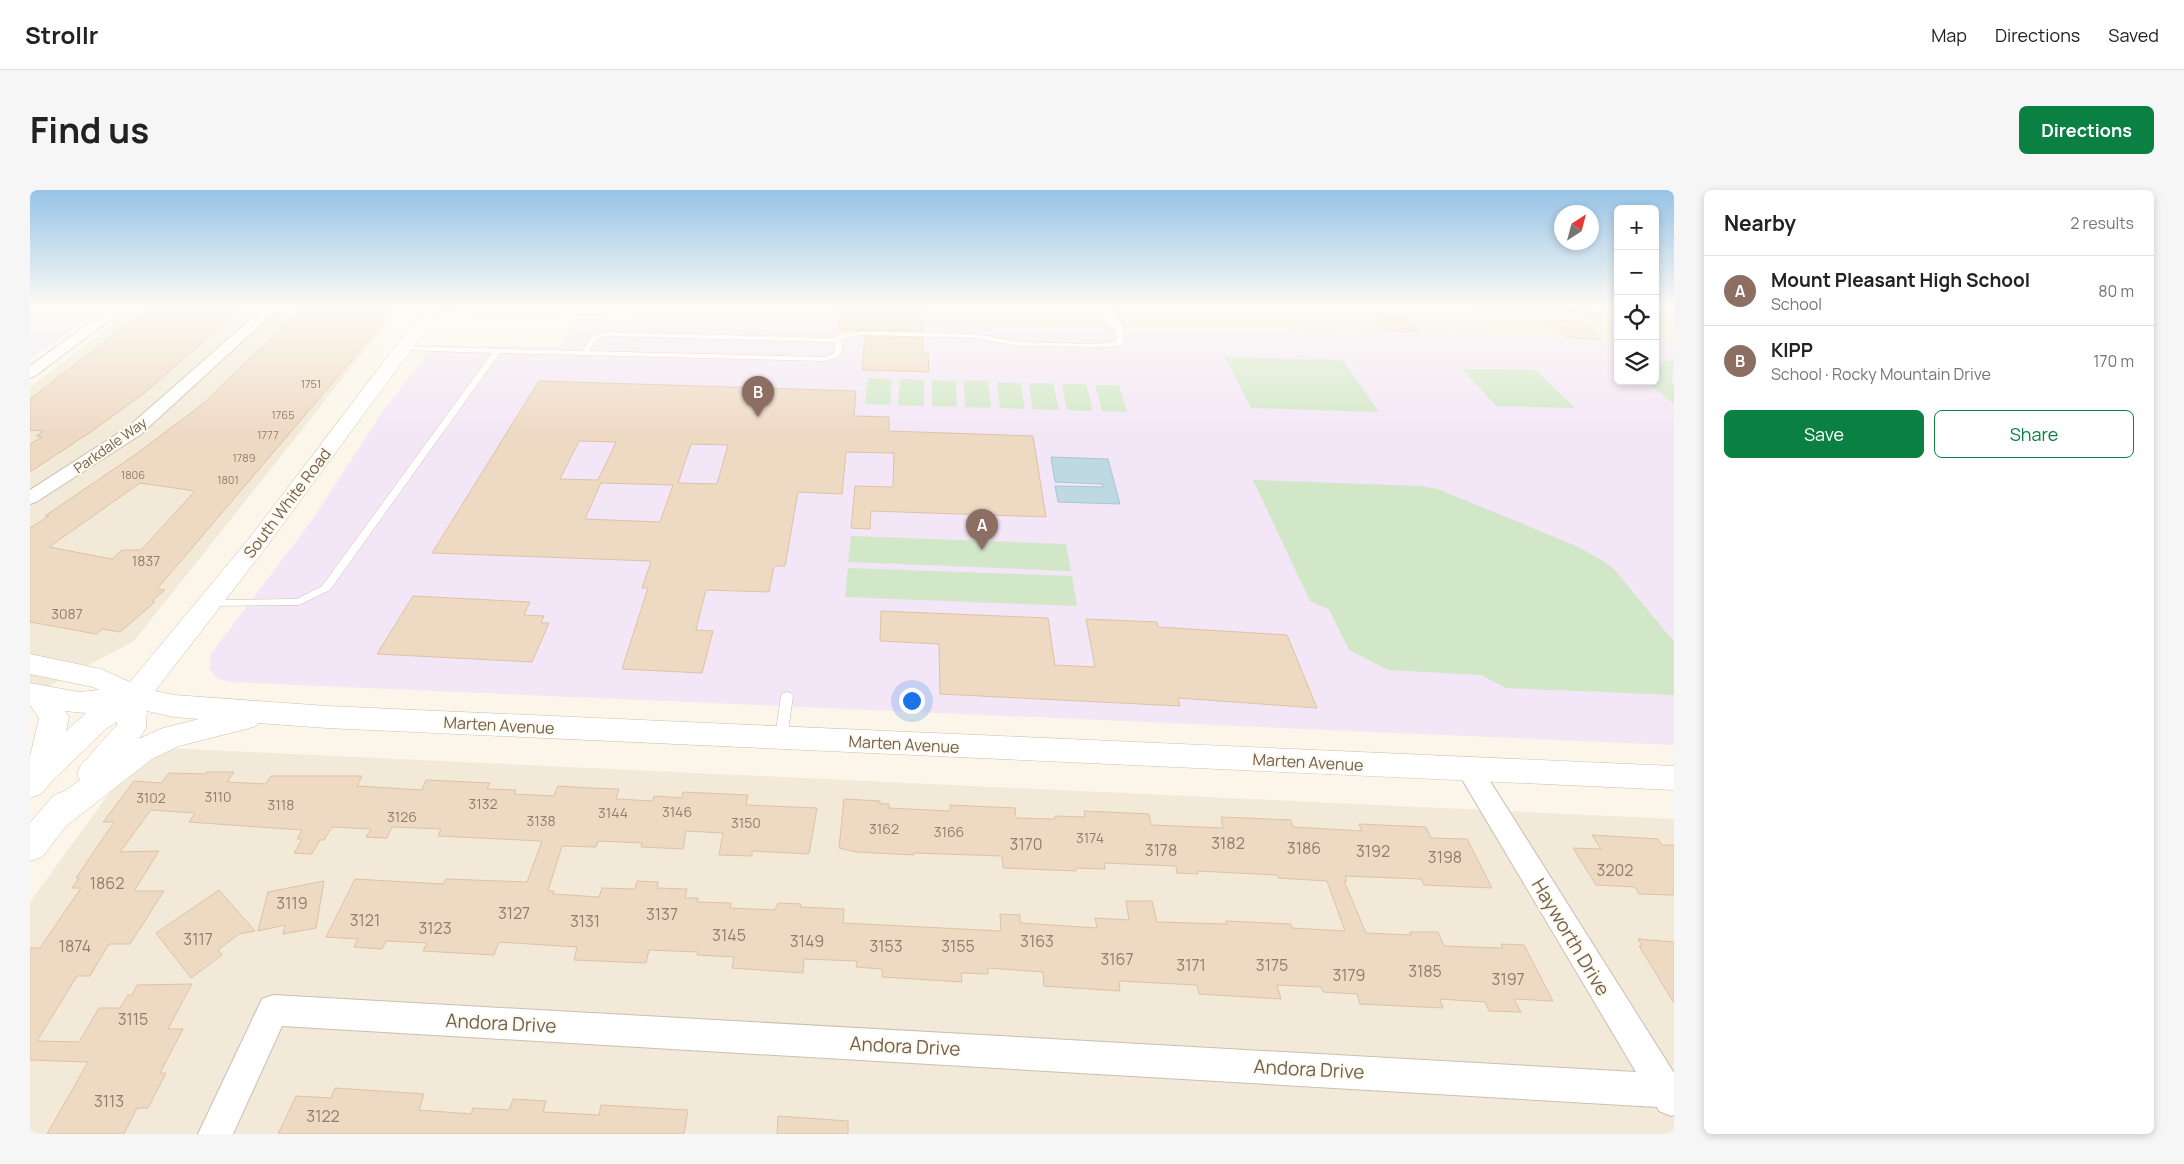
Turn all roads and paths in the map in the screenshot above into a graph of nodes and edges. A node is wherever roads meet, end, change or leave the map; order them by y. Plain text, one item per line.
1 (63, 349) edge
2 (225, 349) edge
3 (403, 349) edge
4 (454, 349) edge
5 (586, 349) edge
6 (838, 349) edge
7 (498, 350) junction
8 (584, 353) junction
9 (30, 373) edge
10 (30, 498) edge
11 (210, 603) junction
12 (30, 664) edge
13 (34, 694) edge
14 (787, 696) dead end
15 (134, 697) junction
16 (266, 713) junction
17 (781, 738) junction
18 (1469, 769) junction
19 (36, 778) edge
20 (1674, 778) edge
21 (53, 818) junction
22 (30, 847) edge
23 (1671, 1095) edge
24 (215, 1134) edge

1 - 9 street
2 - 10 street, Parkdale Way
3 - 11 street, South White Road
4 - 7 lane
5 - 8 lane
6 - 8 lane
7 - 8 lane
7 - 11 lane
11 - 15 street, South White Road
12 - 15 street
13 - 15 street
13 - 19 street
14 - 17 lane
15 - 16 street, Marten Avenue
15 - 19 street, South White Road
15 - 21 street
16 - 17 street, Marten Avenue
16 - 21 street
17 - 18 street, Marten Avenue
18 - 20 street, Marten Avenue
18 - 23 street, Hayworth Drive
21 - 22 street
23 - 24 street, Andora Drive

